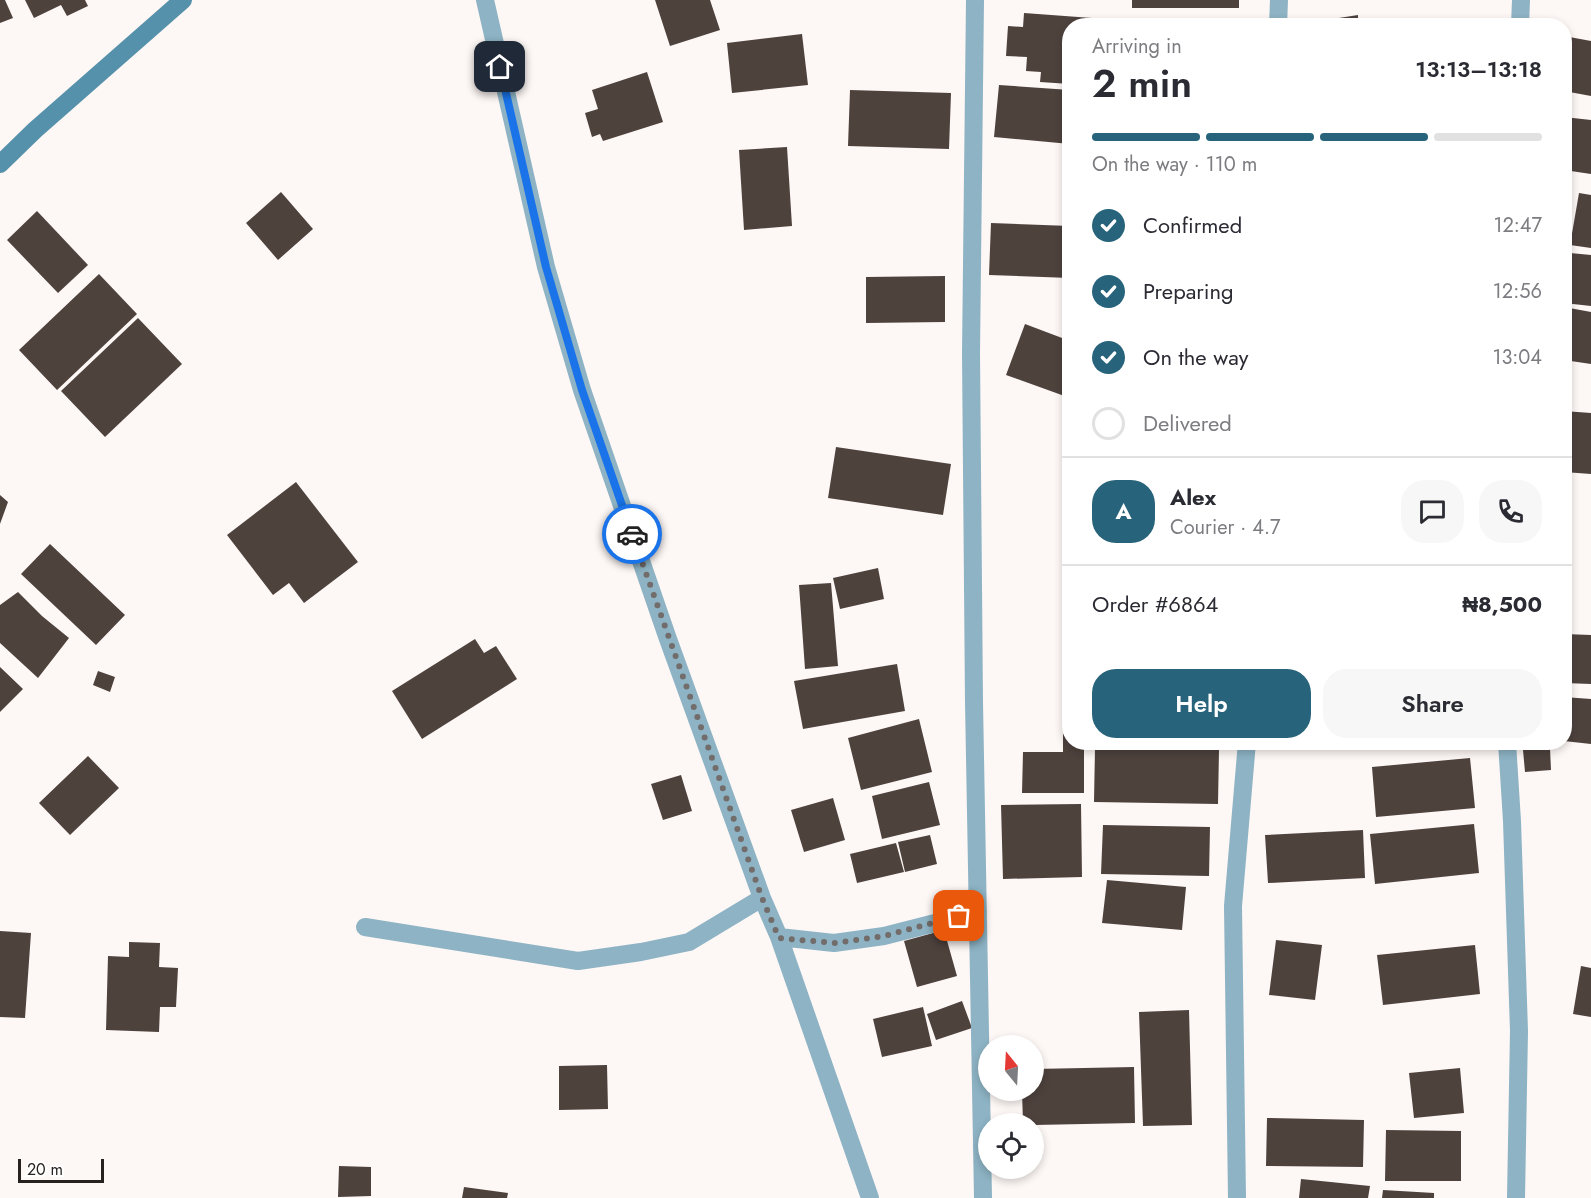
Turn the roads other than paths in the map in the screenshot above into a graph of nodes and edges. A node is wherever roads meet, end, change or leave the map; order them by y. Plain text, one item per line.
1 (183, 0) edge
2 (484, 0) edge
3 (975, 0) edge
4 (1279, 0) edge
5 (1521, 0) edge
6 (1278, 18) edge
7 (1520, 18) edge
8 (0, 164) edge
9 (1246, 750) edge
10 (1508, 750) edge
11 (762, 898) junction
12 (978, 912) junction
13 (365, 927) dead end
14 (779, 938) junction
15 (870, 1198) edge
16 (983, 1198) edge
17 (1237, 1198) edge
18 (1516, 1198) edge

1 - 8 street
2 - 11 street
3 - 12 street
4 - 6 street
5 - 7 street
9 - 17 street
10 - 18 street
11 - 13 street
11 - 14 street
12 - 14 street
12 - 16 street
14 - 15 street

